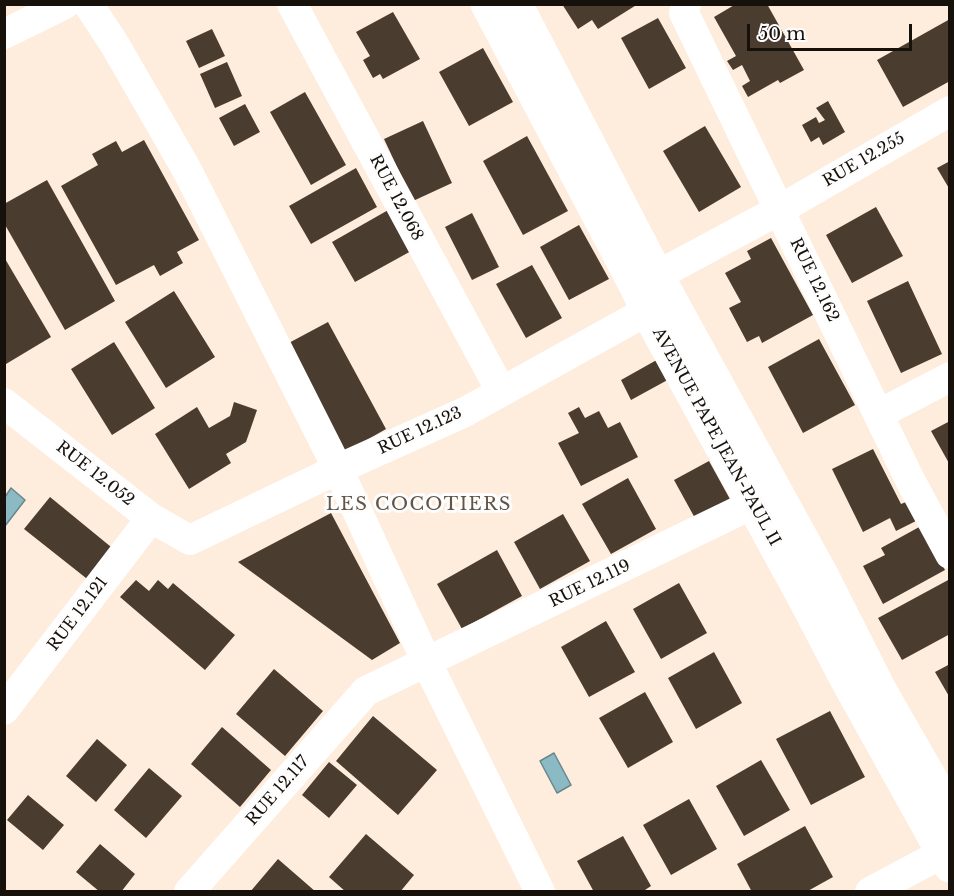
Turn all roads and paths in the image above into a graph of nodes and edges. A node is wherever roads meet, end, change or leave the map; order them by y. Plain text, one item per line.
1 (65, 4) edge
2 (88, 4) edge
3 (292, 4) edge
4 (487, 4) edge
5 (516, 4) edge
6 (686, 4) edge
7 (4, 34) edge
8 (950, 111) edge
9 (779, 210) junction
10 (647, 291) junction
11 (950, 377) edge
12 (501, 391) junction
13 (4, 403) edge
14 (879, 414) junction
15 (338, 469) junction
16 (753, 504) junction
17 (151, 518) junction
18 (190, 540) joint
19 (950, 554) edge
20 (427, 663) junction
21 (366, 691) joint
22 (4, 710) edge
23 (950, 812) edge
24 (946, 860) edge
25 (189, 891) edge
26 (540, 891) edge
27 (870, 891) edge

1 - 7 street
2 - 15 street
3 - 12 street, RUE 12.068
4 - 10 main road, AVENUE PAPE JEAN-PAUL II
5 - 10 main road, AVENUE PAPE JEAN-PAUL II
6 - 9 street, RUE 12.162
8 - 9 street, RUE 12.255
9 - 10 street, RUE 12.255
9 - 14 street, RUE 12.162
10 - 12 street, RUE 12.123
10 - 16 main road, AVENUE PAPE JEAN-PAUL II
10 - 23 main road, AVENUE PAPE JEAN-PAUL II
11 - 14 street
12 - 15 street, RUE 12.123
13 - 17 street, RUE 12.052
14 - 19 street, RUE 12.162
15 - 18 street, RUE 12.123
15 - 20 street
16 - 20 street, RUE 12.119
16 - 24 main road, AVENUE PAPE JEAN-PAUL II
17 - 18 street, RUE 12.052
17 - 22 street, RUE 12.121
20 - 21 street, RUE 12.119
20 - 26 street
21 - 25 street, RUE 12.117
24 - 27 street

